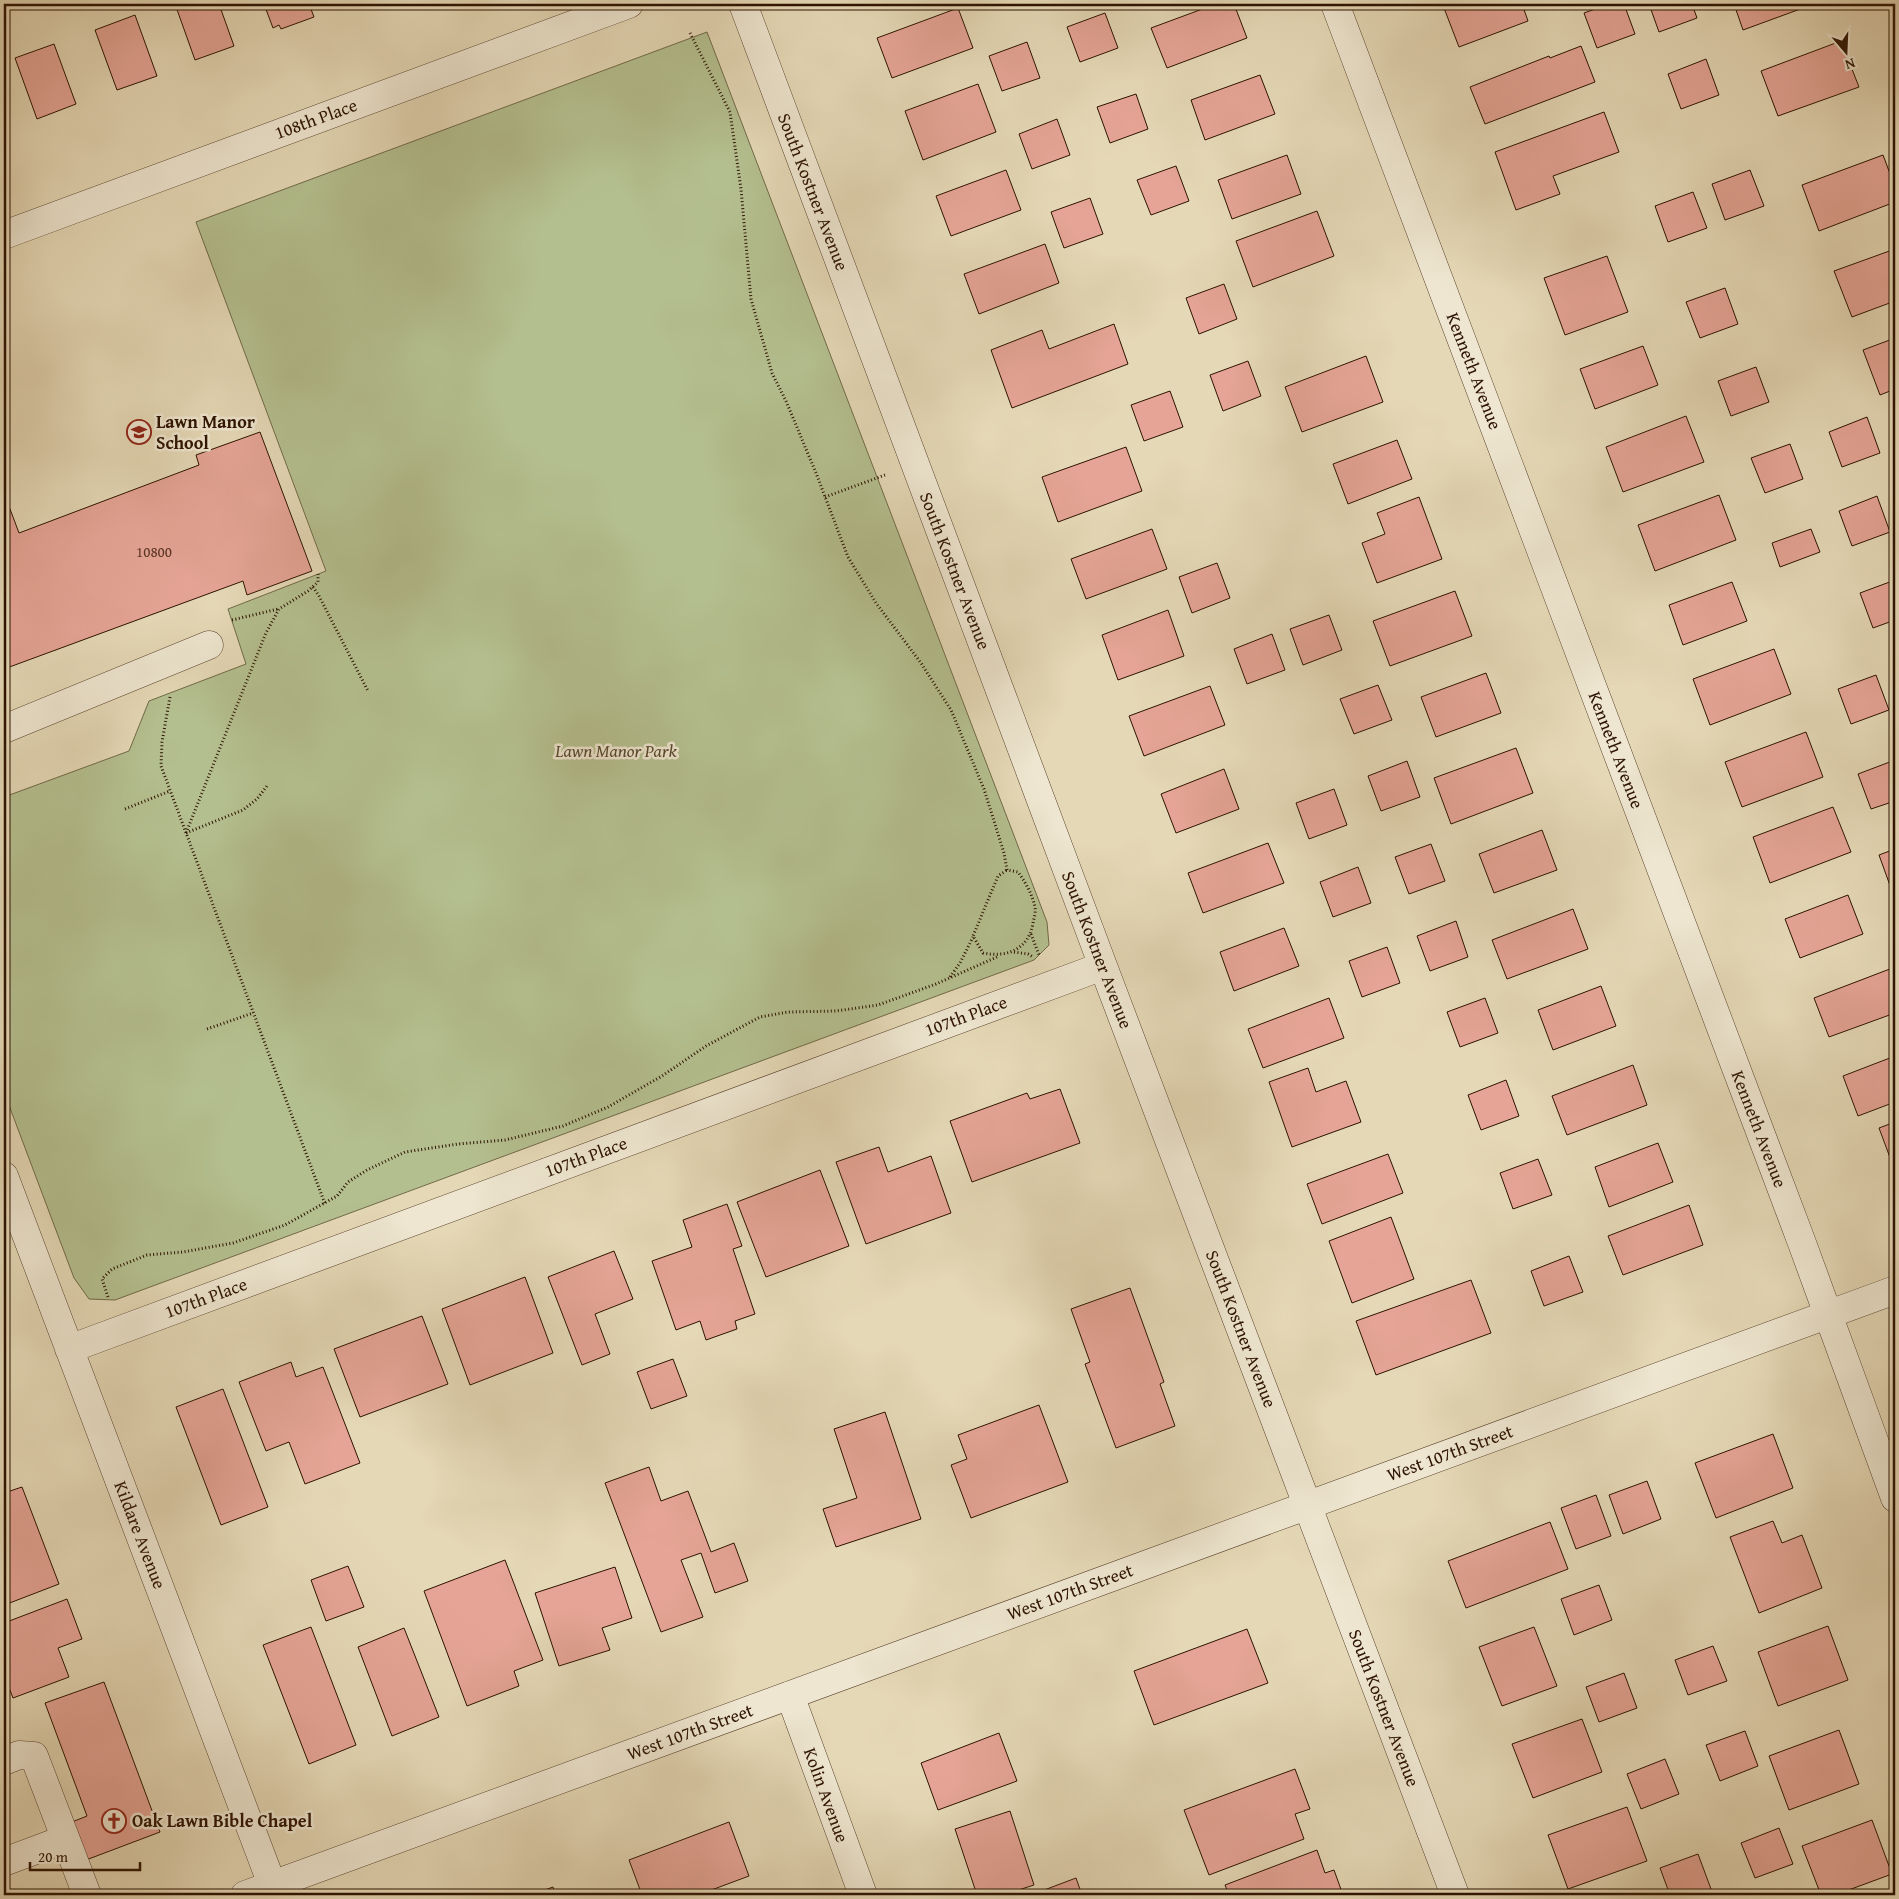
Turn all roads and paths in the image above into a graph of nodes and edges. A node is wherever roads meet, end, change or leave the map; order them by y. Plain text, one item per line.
1 (629, 4) edge
2 (743, 4) edge
3 (1335, 4) edge
4 (690, 33) dead end
5 (4, 235) edge
6 (889, 473) dead end
7 (825, 497) junction
8 (318, 574) dead end
9 (313, 587) junction
10 (279, 609) junction
11 (232, 620) dead end
12 (209, 645) dead end
13 (368, 691) dead end
14 (171, 693) dead end
15 (4, 729) edge
16 (267, 786) dead end
17 (170, 791) junction
18 (125, 808) dead end
19 (186, 833) junction
20 (1007, 870) junction
21 (1032, 934) junction
22 (973, 936) junction
23 (997, 956) junction
24 (1042, 963) dead end
25 (1103, 966) junction
26 (949, 978) junction
27 (253, 1013) junction
28 (207, 1029) dead end
29 (4, 1176) edge
30 (325, 1204) junction
31 (1895, 1290) edge
32 (108, 1297) dead end
33 (1829, 1316) junction
34 (69, 1349) junction
35 (1895, 1498) edge
36 (1308, 1505) junction
37 (790, 1695) junction
38 (4, 1761) edge
39 (65, 1839) junction
40 (4, 1862) edge
41 (274, 1890) edge
42 (88, 1895) edge
43 (245, 1895) edge
44 (863, 1895) edge
45 (1455, 1895) edge

1 - 5 street, 108th Place
2 - 25 street, South Kostner Avenue
3 - 33 street, Kenneth Avenue
4 - 7 path
6 - 7 path
7 - 20 path
8 - 9 path
9 - 10 path
9 - 13 path
10 - 11 path
10 - 19 path
12 - 15 street
14 - 17 path
16 - 19 path
17 - 18 path
17 - 19 path
19 - 27 path
20 - 21 path
20 - 22 path
21 - 23 path
21 - 24 path
22 - 23 path
22 - 26 path
23 - 26 path
25 - 34 street, 107th Place
25 - 36 street, South Kostner Avenue
26 - 30 path
27 - 28 path
27 - 30 path
29 - 34 street, Kildare Avenue
30 - 32 path
31 - 33 street, West 107th Street
33 - 35 street, Kenneth Avenue
33 - 36 street, West 107th Street
34 - 41 street, Kildare Avenue
36 - 37 street, West 107th Street
36 - 45 street, South Kostner Avenue
37 - 41 street, West 107th Street
37 - 44 street, Kolin Avenue
38 - 39 street
39 - 40 street
39 - 42 street
41 - 43 street, West 107th Street

